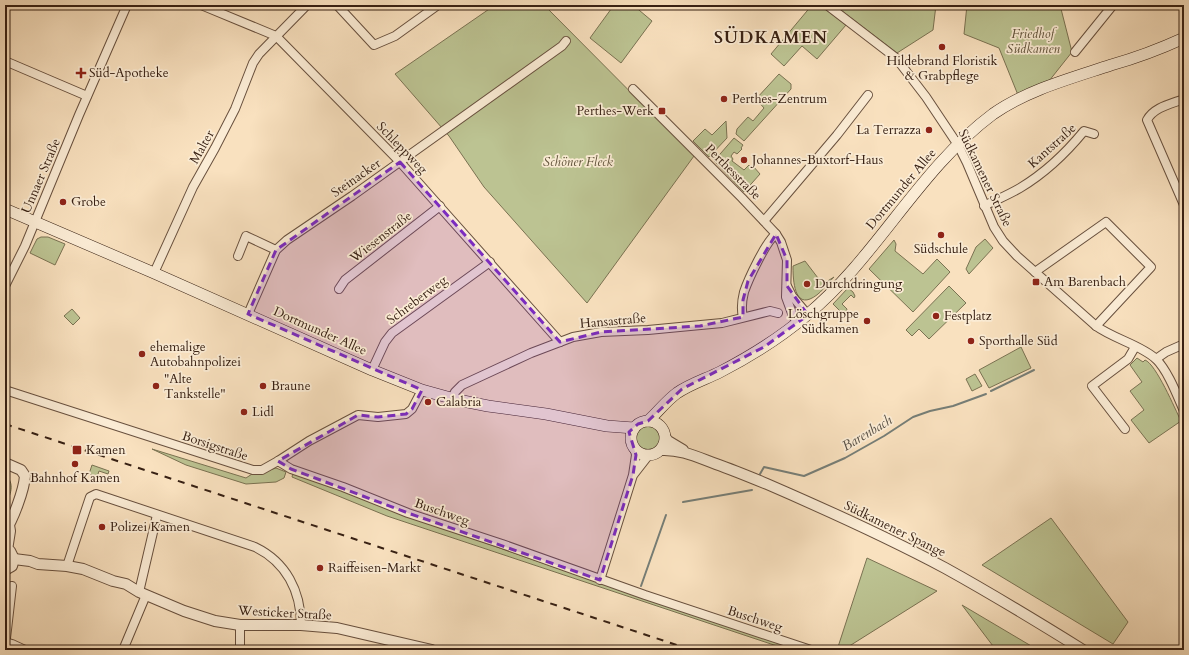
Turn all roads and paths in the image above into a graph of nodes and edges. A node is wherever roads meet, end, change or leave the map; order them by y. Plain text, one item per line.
1 (127, 5) edge
2 (201, 5) edge
3 (307, 5) edge
4 (336, 5) edge
5 (438, 5) edge
6 (827, 5) edge
7 (1113, 5) edge
8 (276, 36) junction
9 (1184, 38) edge
10 (566, 41) dead end
11 (1075, 52) dead end
12 (5, 61) edge
13 (633, 89) dead end
14 (868, 95) dead end
15 (87, 96) junction
16 (1184, 99) edge
17 (1094, 134) dead end
18 (958, 145) junction
19 (400, 162) junction
20 (1184, 205) edge
21 (440, 206) junction
22 (984, 206) junction
23 (5, 209) edge
24 (764, 221) junction
25 (35, 222) junction
26 (776, 234) junction
27 (276, 250) junction
28 (238, 256) dead end
29 (490, 262) junction
30 (1035, 272) junction
31 (154, 273) junction
32 (5, 286) edge
33 (786, 286) junction
34 (339, 289) dead end
35 (778, 313) dead end
36 (248, 314) junction
37 (808, 315) junction
38 (743, 317) junction
39 (798, 323) junction
40 (1096, 326) junction
41 (560, 342) junction
42 (1184, 344) edge
43 (1135, 347) junction
44 (1156, 360) junction
45 (372, 370) junction
46 (5, 390) edge
47 (422, 390) junction
48 (452, 398) junction
49 (668, 402) junction
50 (1184, 411) edge
51 (648, 421) junction
52 (607, 426) junction
53 (660, 426) junction
54 (634, 428) junction
55 (1126, 429) dead end
56 (665, 437) junction
57 (630, 439) junction
58 (635, 450) junction
59 (660, 450) junction
60 (686, 452) junction
61 (648, 456) junction
62 (278, 461) junction
63 (5, 463) edge
64 (633, 475) junction
65 (157, 515) junction
66 (7, 528) edge
67 (6, 550) edge
68 (10, 565) edge
69 (67, 566) junction
70 (600, 580) junction
71 (12, 586) dead end
72 (143, 594) junction
73 (240, 625) junction
74 (301, 625) junction
75 (5, 642) edge
76 (5, 646) edge
77 (25, 650) edge
78 (123, 650) edge
79 (240, 650) edge
80 (432, 650) edge
81 (811, 650) edge
82 (1084, 650) edge

1 - 15 street, Unnaer Straße
2 - 8 street, Schleppweg
3 - 8 street
4 - 5 street
6 - 18 street, Südkamener Straße
7 - 11 street
8 - 19 street, Schleppweg
8 - 31 street, Malter
9 - 18 main road, Dortmunder Allee
10 - 19 street, Steinacker
12 - 15 street
13 - 24 street, Perthesstraße
14 - 24 street
15 - 25 street, Unnaer Straße
16 - 20 street
17 - 22 street, Kantstraße
18 - 22 street, Südkamener Straße
18 - 37 main road, Dortmunder Allee
19 - 21 street, Schleppweg
19 - 27 street, Steinacker
21 - 29 street, Schleppweg
21 - 34 street, Wiesenstraße
22 - 30 street, Südkamener Straße
23 - 25 main road, Dortmunder Allee
24 - 26 street, Perthesstraße
25 - 31 main road, Dortmunder Allee
25 - 32 street, Unnaer Straße
26 - 33 street, Perthesstraße
26 - 38 street
27 - 28 street
27 - 36 street, Steinacker
29 - 41 street, Schleppweg
29 - 45 street, Schreberweg
30 - 40 street, Südkamener Straße
30 - 40 street
31 - 36 main road, Dortmunder Allee
33 - 37 street
33 - 39 street, Perthesstraße
35 - 38 street, Hansastraße
36 - 45 main road, Dortmunder Allee
37 - 39 main road, Dortmunder Allee
38 - 41 street, Hansastraße
39 - 49 main road, Dortmunder Allee
40 - 43 street, Südkamener Straße
41 - 48 street, Hansastraße
42 - 44 street
43 - 44 street, Südkamener Straße
43 - 55 street
44 - 50 street, Südkamener Straße
45 - 47 main road, Dortmunder Allee
46 - 62 street, Borsigstraße
47 - 48 main road, Dortmunder Allee
47 - 62 street, Borsigstraße
48 - 52 main road, Dortmunder Allee
49 - 51 main road, Dortmunder Allee
49 - 53 main road, Dortmunder Allee
51 - 53 main road
51 - 54 main road
52 - 54 main road, Dortmunder Allee
52 - 57 main road, Dortmunder Allee
53 - 56 main road
54 - 57 main road
56 - 59 main road
56 - 60 street
57 - 58 main road
58 - 61 main road
58 - 64 street
59 - 60 street
59 - 61 main road
60 - 82 street, Südkamener Spange
61 - 64 street
62 - 70 street, Buschweg
63 - 66 street
64 - 70 street
65 - 69 street
65 - 72 street
65 - 74 street
66 - 67 street
67 - 68 street, Westicker Straße
68 - 69 street, Westicker Straße
69 - 72 street, Westicker Straße
70 - 81 street, Buschweg
71 - 75 street
72 - 73 street, Westicker Straße
72 - 78 street
73 - 74 street, Westicker Straße
73 - 79 street
74 - 80 street, Westicker Straße
75 - 76 street
75 - 77 street

